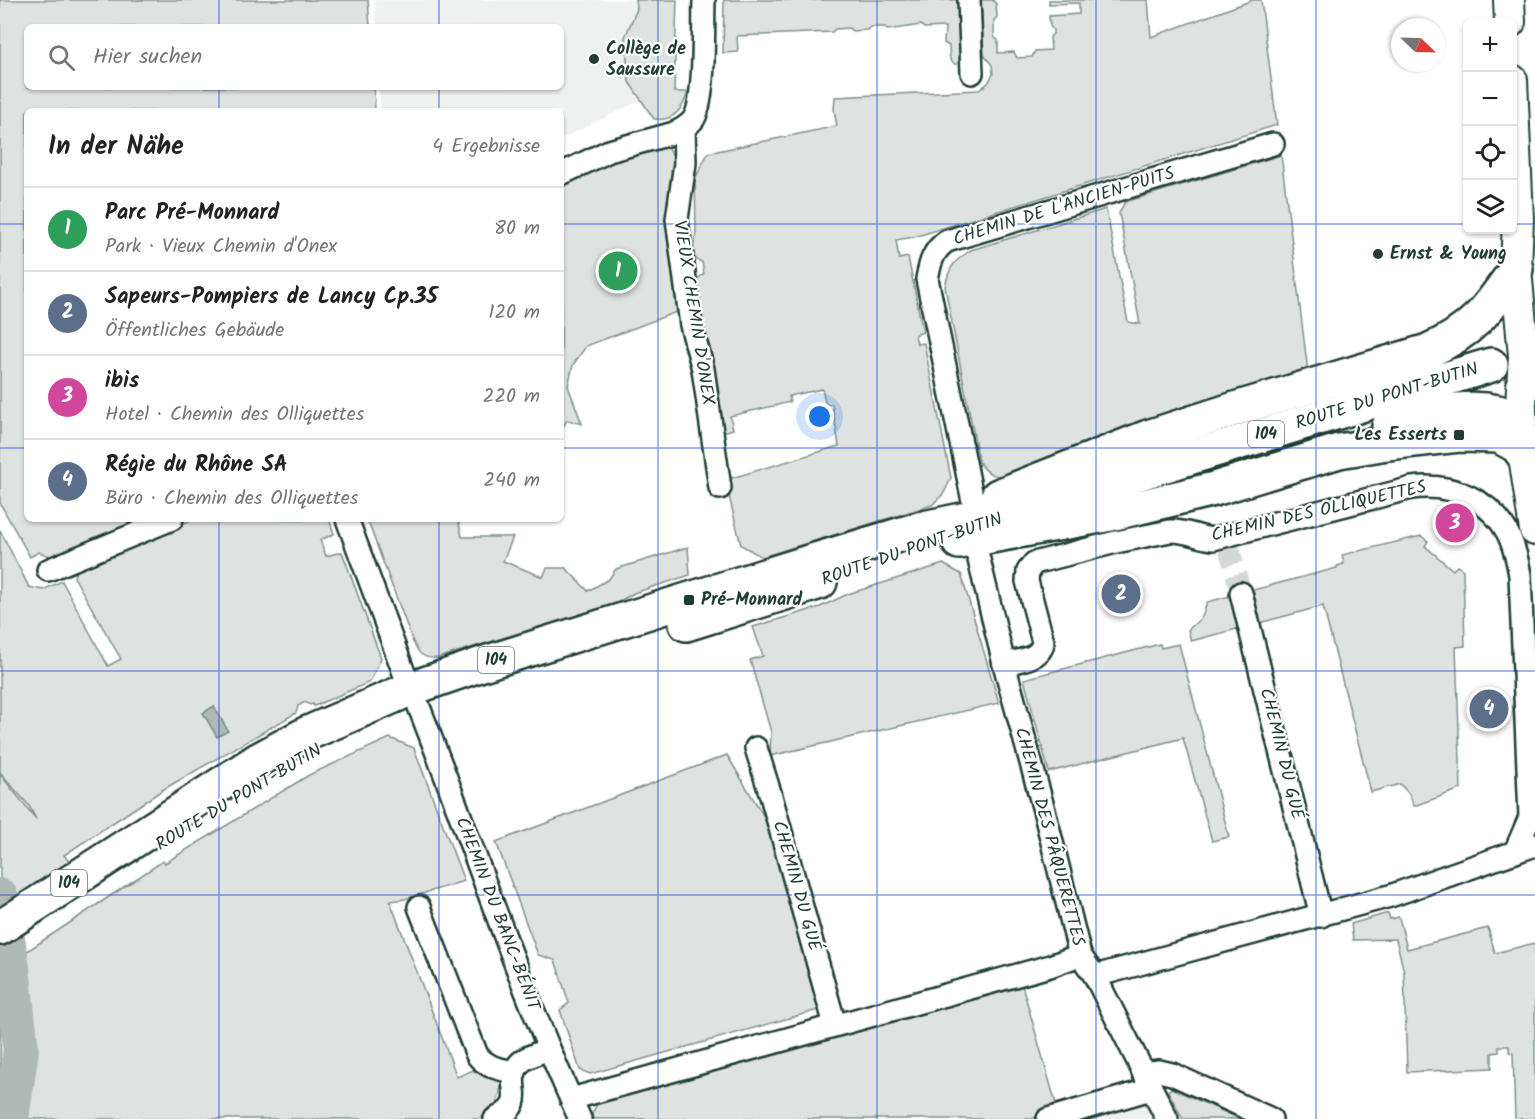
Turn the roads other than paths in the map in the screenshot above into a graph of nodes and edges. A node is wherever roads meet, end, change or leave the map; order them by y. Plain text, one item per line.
1 (704, 0) edge
2 (969, 0) edge
3 (1509, 0) edge
4 (1510, 18) edge
5 (972, 73) dead end
6 (1514, 126) edge
7 (684, 128) junction
8 (1273, 144) dead end
9 (564, 173) edge
10 (1526, 260) edge
11 (1491, 365) dead end
12 (1526, 435) edge
13 (720, 488) dead end
14 (974, 506) junction
15 (165, 522) edge
16 (348, 522) edge
17 (1535, 531) edge
18 (974, 539) junction
19 (920, 540) junction
20 (48, 570) dead end
21 (1241, 593) tunnel mouth
22 (1004, 664) junction
23 (414, 698) junction
24 (756, 748) dead end
25 (204, 806) junction
26 (1535, 845) edge
27 (1515, 852) junction
28 (419, 907) dead end
29 (1321, 916) junction
30 (0, 928) edge
31 (0, 950) edge
32 (1080, 955) junction
33 (1095, 976) junction
34 (835, 1025) junction
35 (548, 1049) junction
36 (515, 1072) junction
37 (1147, 1081) junction
38 (571, 1099) junction
39 (495, 1119) edge
40 (580, 1119) edge
41 (1048, 1119) edge
42 (1167, 1119) edge
43 (1271, 1119) edge

1 - 7 street
2 - 5 street
3 - 4 main road
6 - 10 main road
7 - 9 street
7 - 13 street, VIEUX CHEMIN D'ONEX
8 - 14 street, CHEMIN DE L'ANCIEN-PUITS
10 - 12 main road
10 - 14 main road
11 - 19 main road, ROUTE DU PONT-BUTIN / 104
12 - 17 main road
12 - 18 main road
14 - 19 main road
15 - 20 street
16 - 23 street, CHEMIN DU BANC-BÉNIT
18 - 19 main road
18 - 22 street, CHEMIN DES PÂQUERETTES
19 - 23 main road, ROUTE DU PONT-BUTIN / 104
21 - 29 street, CHEMIN DU GUÉ
22 - 27 street, CHEMIN DES OLLIQUETTES
22 - 32 street, CHEMIN DES PÂQUERETTES
23 - 25 main road, ROUTE DU PONT-BUTIN / 104
23 - 35 street, CHEMIN DU BANC-BÉNIT
24 - 34 street, CHEMIN DU GUÉ
25 - 30 main road, ROUTE DU PONT-BUTIN / 104
25 - 31 main road, ROUTE DU PONT-BUTIN / 104
26 - 27 street
27 - 29 street
28 - 36 street
29 - 33 street
32 - 33 street, CHEMIN DES PÂQUERETTES
32 - 34 street
33 - 37 street, CHEMIN DES PÂQUERETTES
34 - 38 street
35 - 36 street
35 - 38 street, CHEMIN DU BANC-BÉNIT
36 - 39 street
37 - 41 street
37 - 42 street, CHEMIN DES PÂQUERETTES
37 - 43 street
38 - 40 street, CHEMIN DU BANC-BÉNIT

